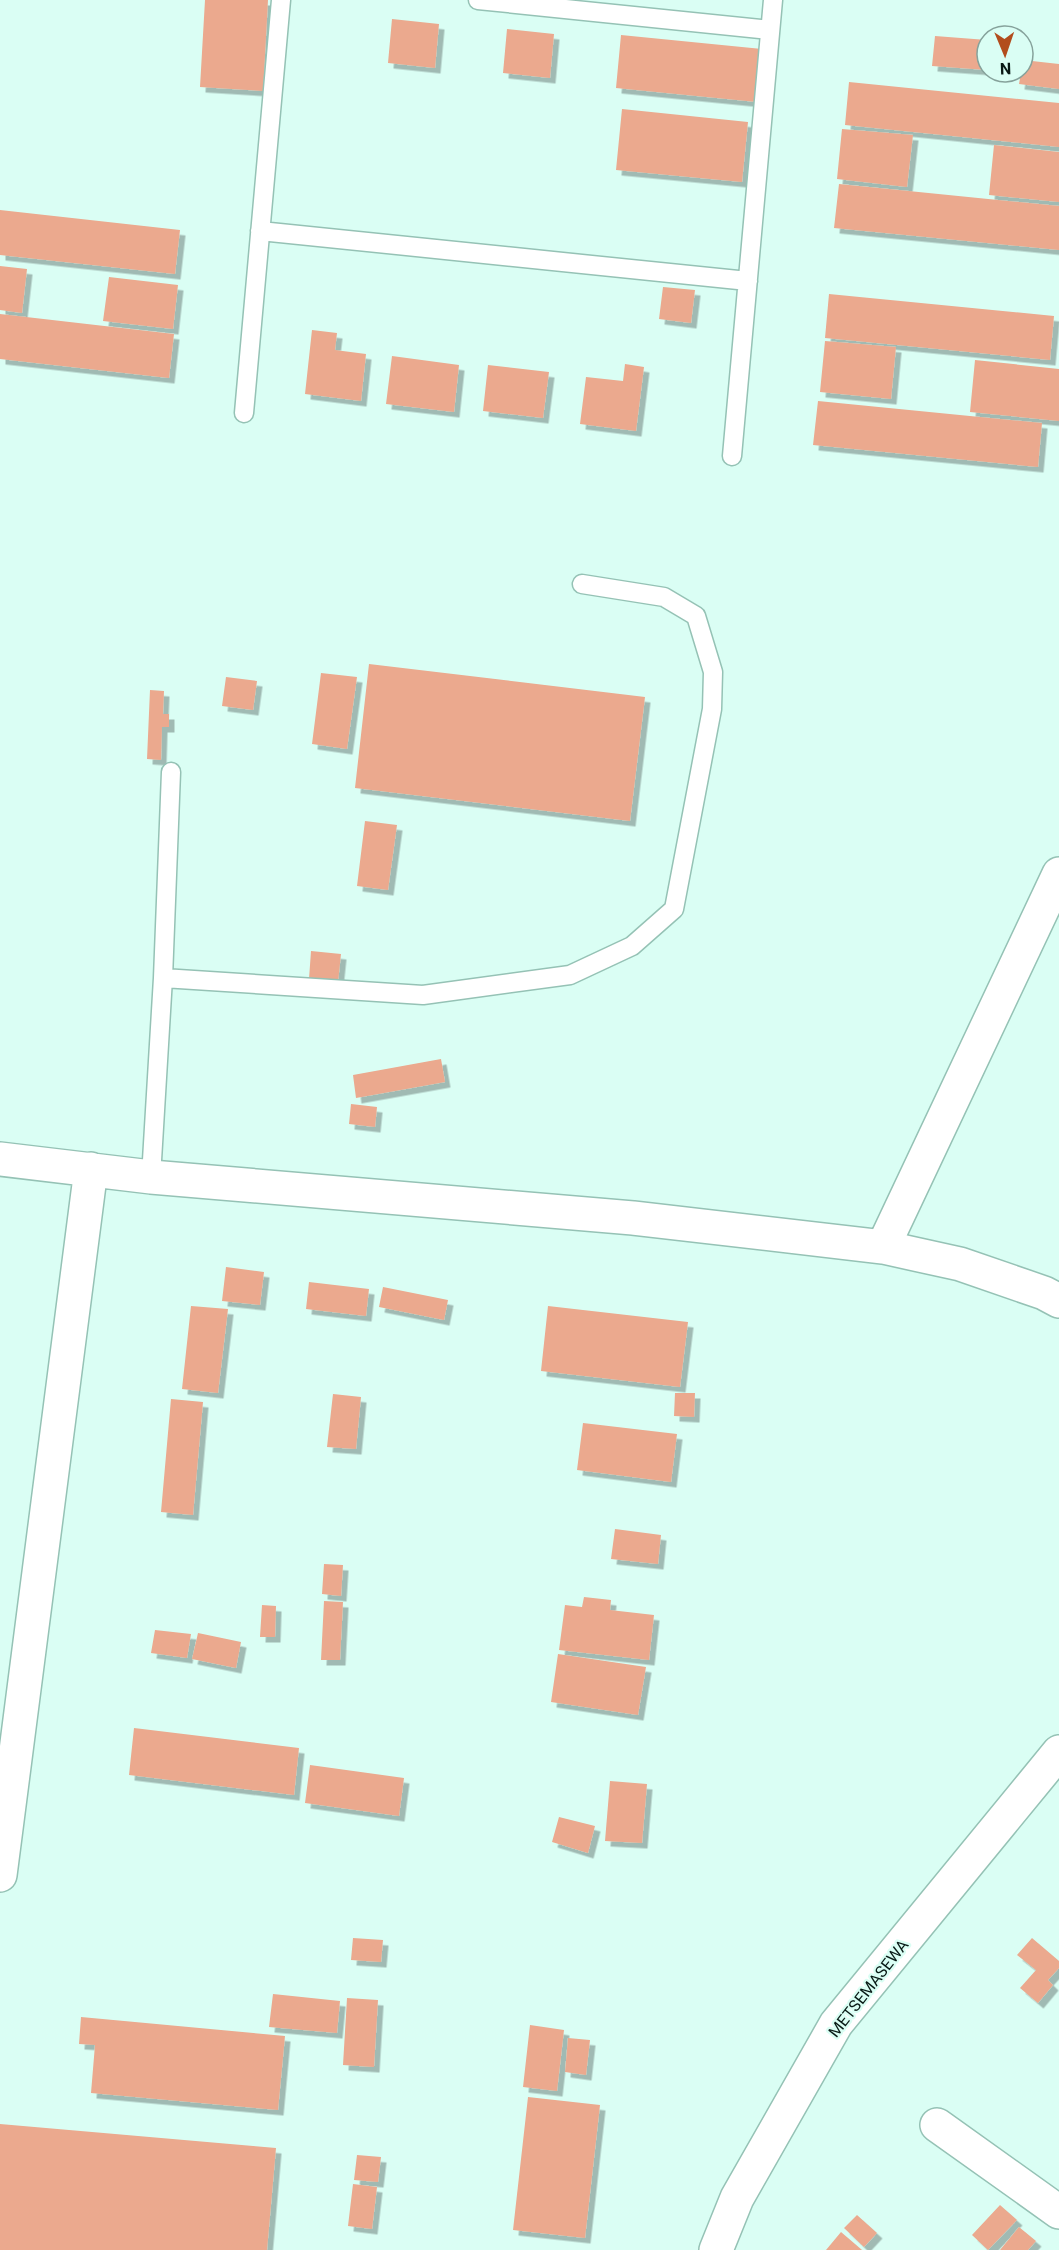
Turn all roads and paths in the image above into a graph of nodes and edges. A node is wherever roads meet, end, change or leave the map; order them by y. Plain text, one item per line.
1 (281, 0) edge
2 (478, 0) edge
3 (773, 0) edge
4 (770, 30) junction
5 (260, 231) junction
6 (748, 281) junction
7 (244, 413) dead end
8 (732, 456) dead end
9 (582, 584) dead end
10 (171, 772) dead end
11 (1059, 874) edge
12 (163, 978) junction
13 (0, 1159) edge
14 (91, 1169) junction
15 (151, 1177) junction
16 (883, 1247) junction
17 (1059, 1301) edge
18 (1059, 1752) edge
19 (2, 1840) edge
20 (0, 1875) edge
21 (937, 2125) dead end
22 (1059, 2212) edge
23 (716, 2250) edge

1 - 5 lane
2 - 4 lane
3 - 4 lane
4 - 6 lane
5 - 6 lane
5 - 7 lane
6 - 8 lane
9 - 12 lane
10 - 12 lane
11 - 16 street
12 - 15 lane
13 - 14 street
14 - 15 street
14 - 19 street
15 - 16 street
16 - 17 street
18 - 23 street, METSEMASEWA
19 - 20 street
21 - 22 street

